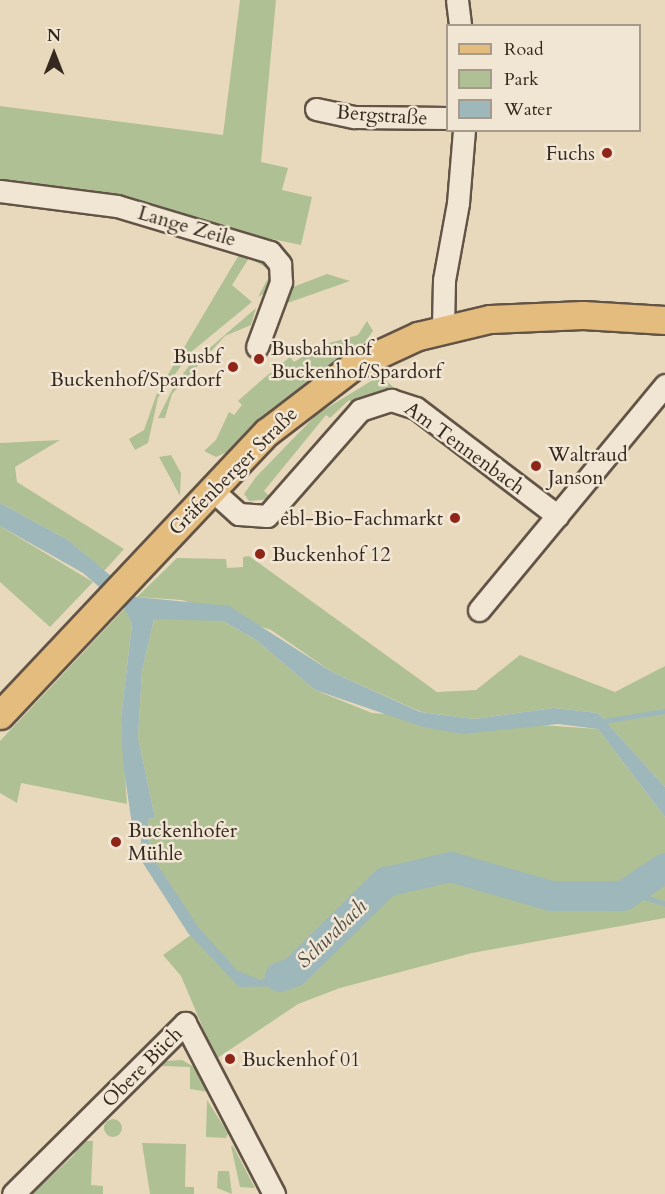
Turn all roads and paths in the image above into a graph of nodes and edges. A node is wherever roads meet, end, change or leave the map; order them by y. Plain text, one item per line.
1 (458, 0) edge
2 (460, 24) edge
3 (316, 109) dead end
4 (446, 118) edge
5 (464, 132) edge
6 (0, 191) edge
7 (665, 320) edge
8 (443, 328) junction
9 (257, 347) dead end
10 (665, 385) edge
11 (212, 490) junction
12 (558, 516) junction
13 (479, 610) dead end
14 (0, 715) edge
15 (13, 1194) edge
16 (274, 1194) edge

1 - 2 street
3 - 4 street, Bergstraße
5 - 8 street
6 - 9 street, Lange Zeile
7 - 8 main road, Gräfenberger Straße
8 - 11 main road, Gräfenberger Straße
10 - 12 street
11 - 12 street, Am Tennenbach
11 - 14 main road, Gräfenberger Straße
12 - 13 street
15 - 16 street, Obere Büch

